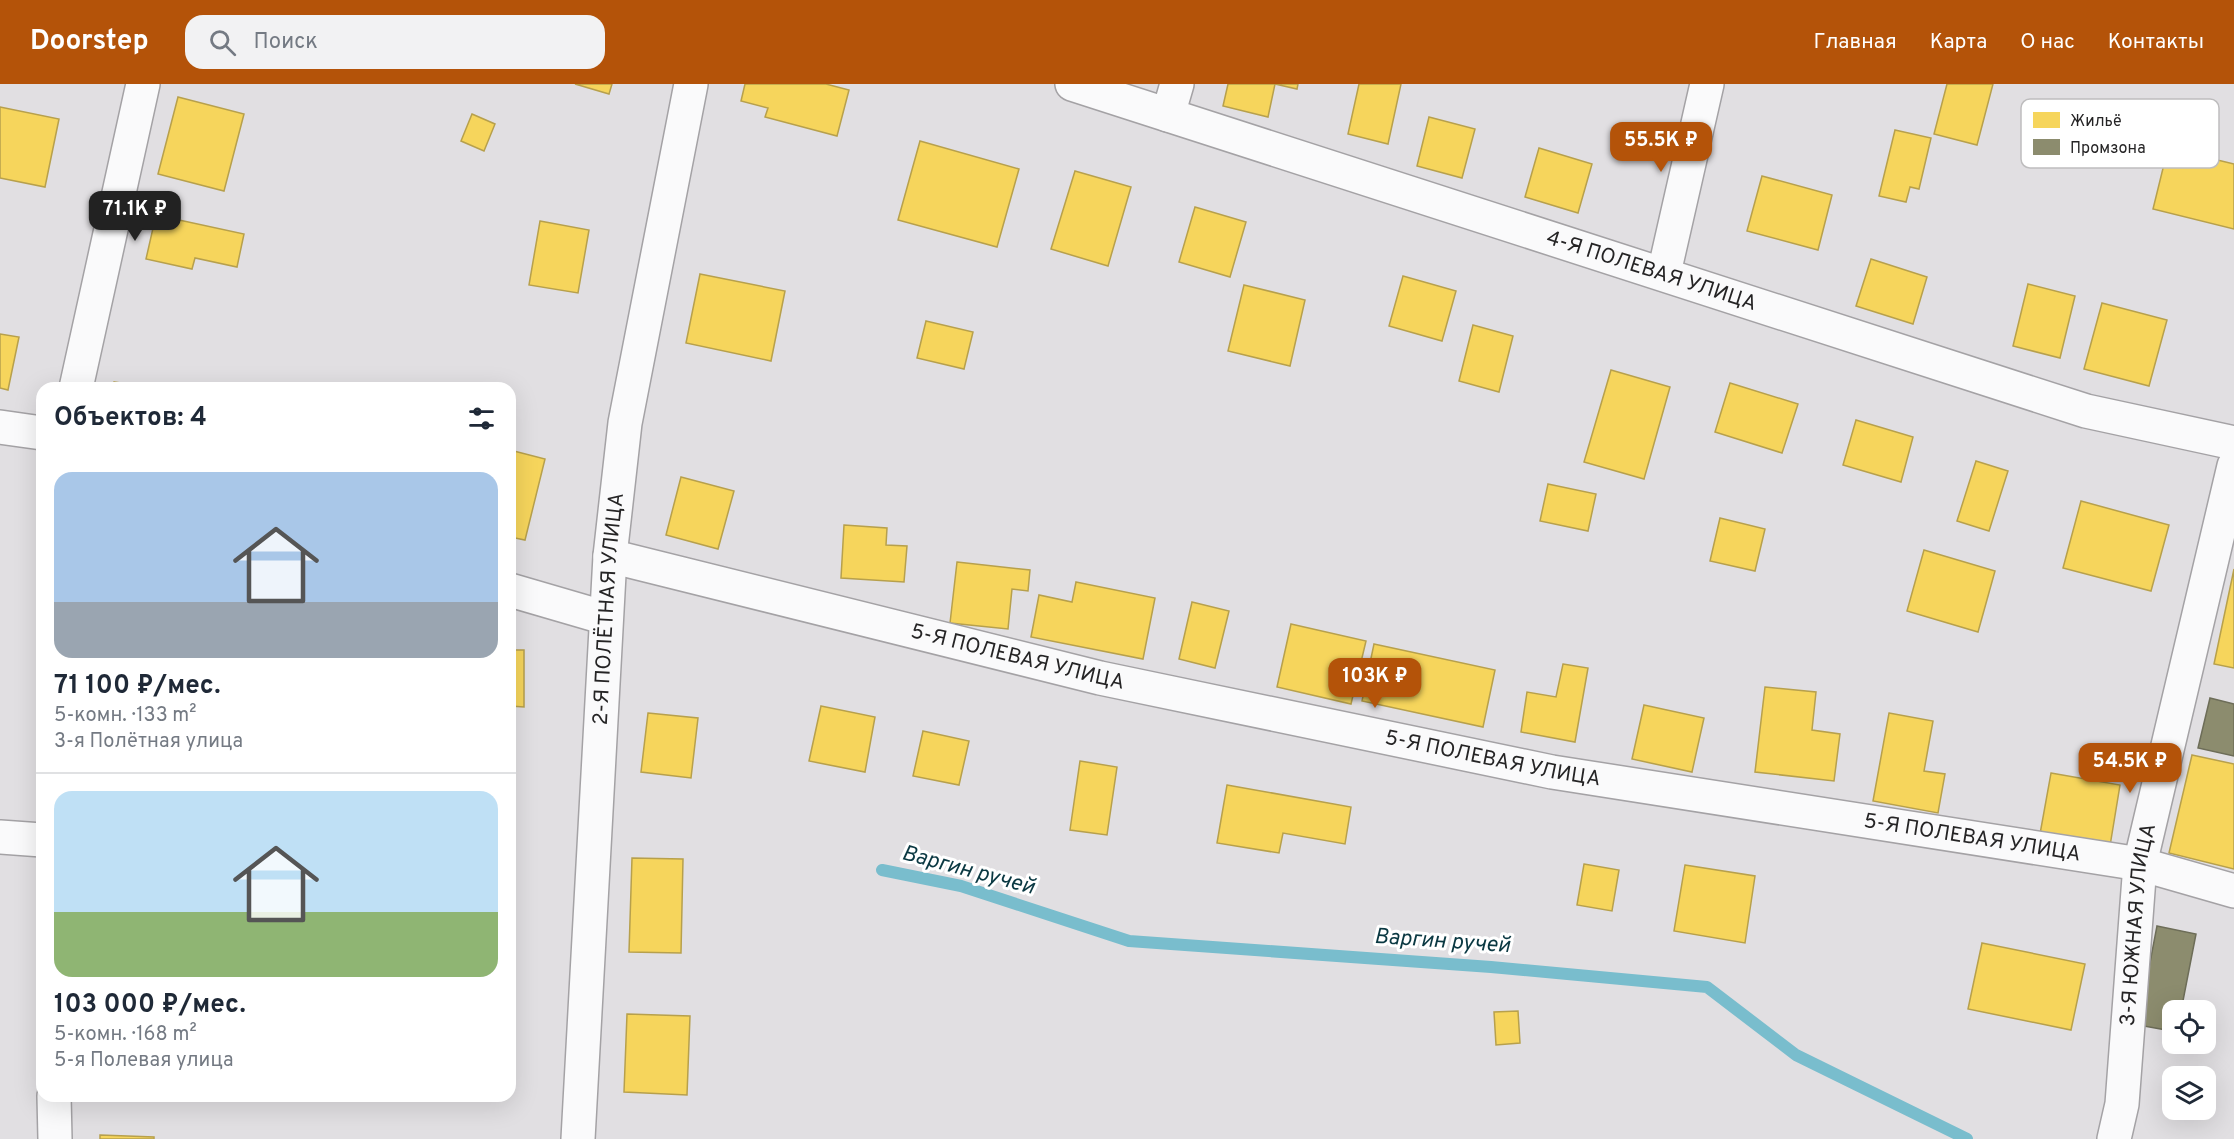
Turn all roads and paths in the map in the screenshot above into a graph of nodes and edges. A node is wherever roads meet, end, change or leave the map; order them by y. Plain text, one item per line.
1 (143, 84) edge
2 (691, 84) edge
3 (1072, 84) edge
4 (1177, 84) edge
5 (1707, 84) edge
6 (1168, 115) junction
7 (1664, 273) junction
8 (77, 382) edge
9 (0, 427) edge
10 (36, 432) edge
11 (2234, 443) edge
12 (2234, 466) edge
13 (610, 556) junction
14 (516, 592) edge
15 (606, 618) junction
16 (0, 837) edge
17 (36, 840) edge
18 (2140, 864) junction
19 (2234, 891) edge
20 (54, 1102) edge
21 (55, 1139) edge
22 (578, 1139) edge
23 (2114, 1139) edge

1 - 8 street
2 - 13 street, 2-Я ПОЛЁТНАЯ УЛИЦА
3 - 6 street, 4-Я ПОЛЕВАЯ УЛИЦА
4 - 6 street
5 - 7 street
6 - 7 street, 4-Я ПОЛЕВАЯ УЛИЦА
7 - 11 street, 4-Я ПОЛЕВАЯ УЛИЦА
9 - 10 street
12 - 18 street, 3-Я ЮЖНАЯ УЛИЦА
13 - 15 street, 2-Я ПОЛЁТНАЯ УЛИЦА
13 - 18 street, 5-Я ПОЛЕВАЯ УЛИЦА
14 - 15 street
15 - 22 street, 2-Я ПОЛЁТНАЯ УЛИЦА
16 - 17 street
18 - 19 street, 5-Я ПОЛЕВАЯ УЛИЦА
18 - 23 street, 3-Я ЮЖНАЯ УЛИЦА
20 - 21 street

